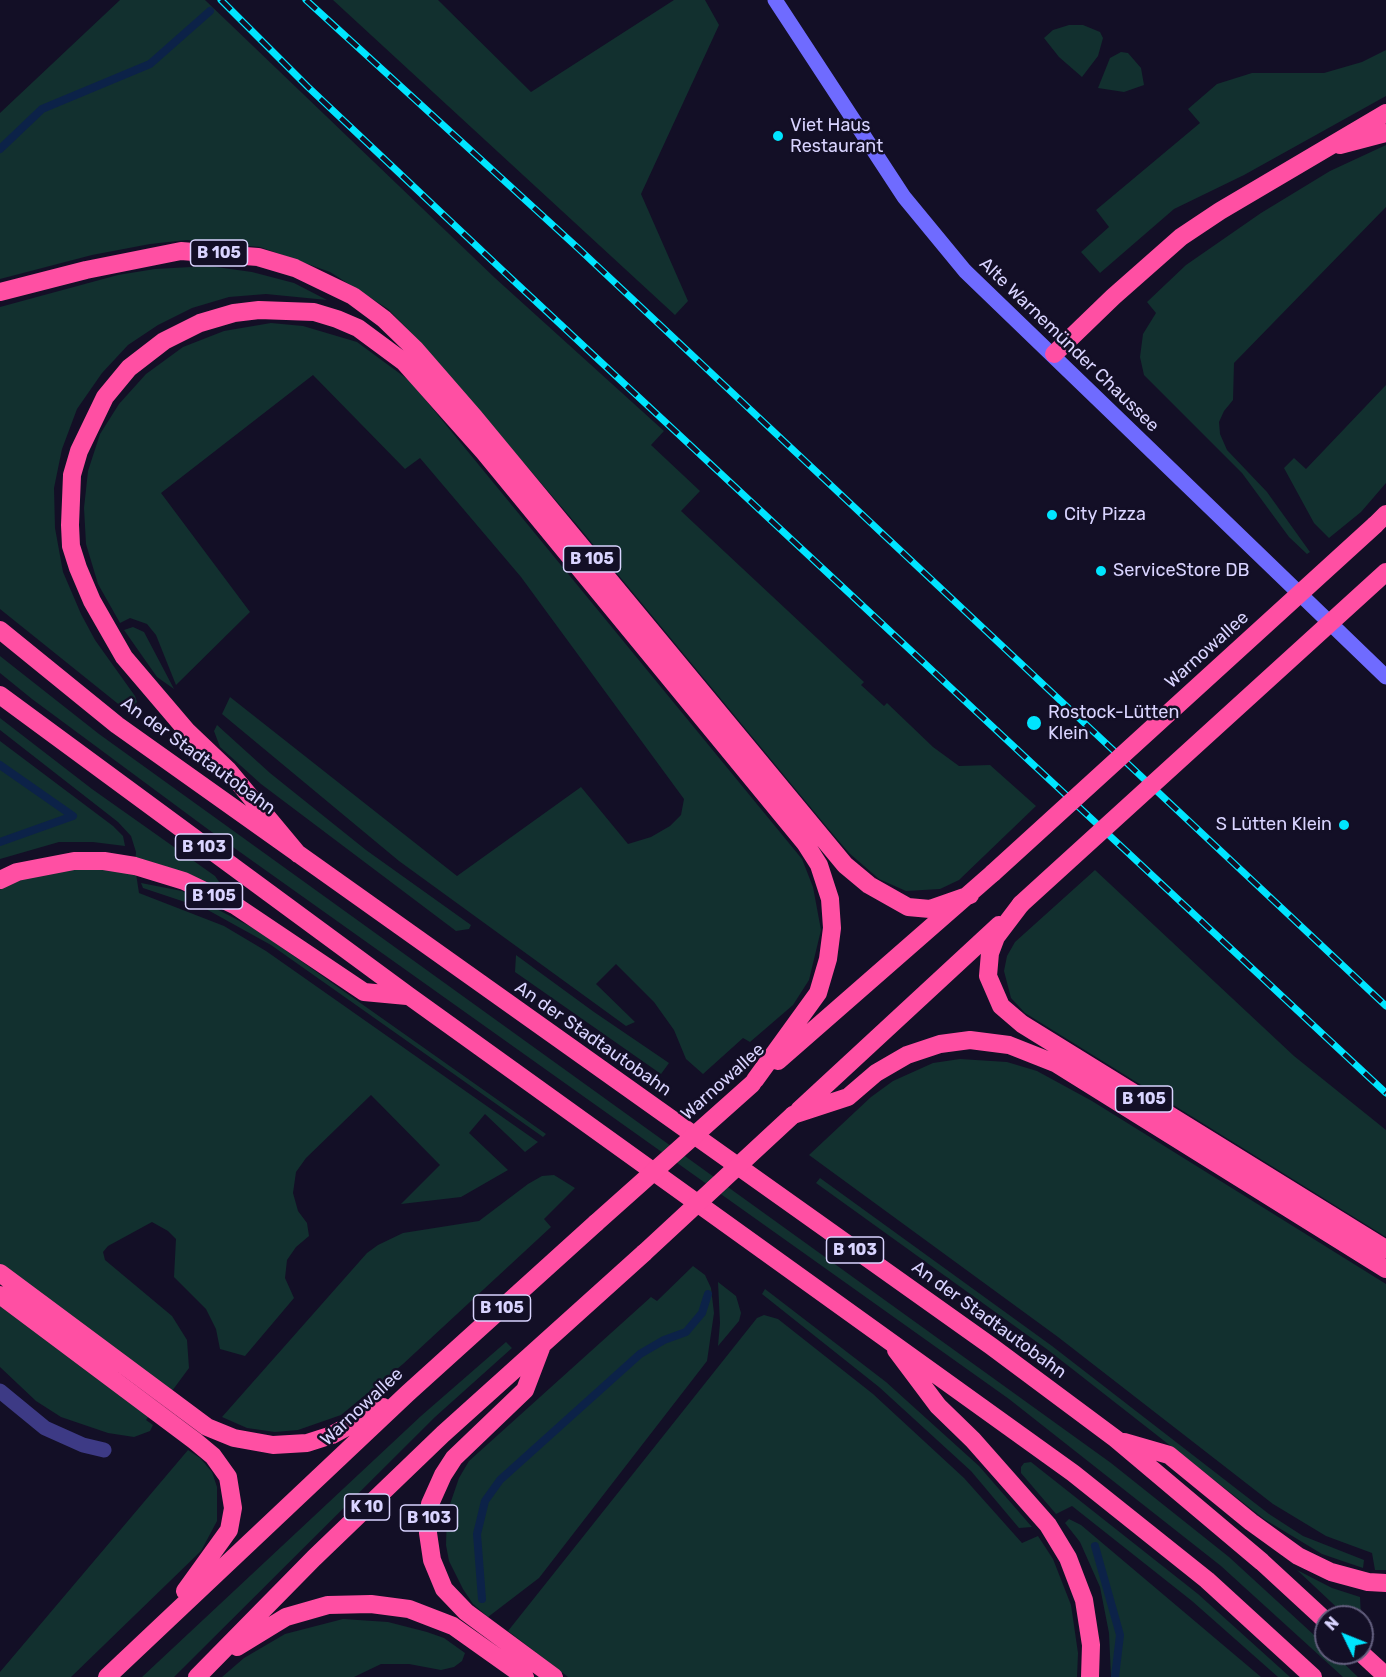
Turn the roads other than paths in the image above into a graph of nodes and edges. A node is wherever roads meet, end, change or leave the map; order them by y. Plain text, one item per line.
1 (775, 0) edge
2 (1386, 113) edge
3 (1386, 133) edge
4 (1332, 147) junction
5 (0, 292) edge
6 (1054, 354) junction
7 (1381, 520) edge
8 (1386, 572) edge
9 (0, 630) edge
10 (1386, 678) edge
11 (0, 695) edge
12 (298, 854) junction
13 (0, 880) edge
14 (970, 895) junction
15 (1021, 904) junction
16 (409, 996) junction
17 (754, 1082) junction
18 (793, 1115) junction
19 (1386, 1249) edge
20 (1386, 1269) edge
21 (0, 1273) edge
22 (0, 1295) edge
23 (886, 1336) junction
24 (542, 1343) junction
25 (0, 1391) edge
26 (408, 1393) junction
27 (160, 1404) junction
28 (201, 1434) junction
29 (1116, 1439) junction
30 (104, 1450) dead end
31 (1386, 1583) edge
32 (1314, 1610) edge
33 (158, 1628) junction
34 (1374, 1665) edge
35 (1386, 1676) edge
36 (107, 1677) edge
37 (196, 1677) edge
38 (201, 1677) edge
39 (525, 1677) edge
40 (554, 1677) edge
41 (1090, 1677) edge
42 (1313, 1677) edge

1 - 6 street, Alte Warnemünder Chaussee
2 - 4 highway
3 - 4 highway
4 - 6 highway
5 - 14 highway, B 105
6 - 10 street, Alte Warnemünder Chaussee
7 - 14 highway, Warnowallee / B 105, bridge
8 - 15 highway, B 105, bridge
9 - 12 highway, An der Stadtautobahn / B 103
11 - 16 highway, B 103
12 - 17 highway
12 - 29 highway, An der Stadtautobahn / B 103
13 - 16 highway, B 105
14 - 17 highway, Warnowallee / B 105
15 - 18 highway
15 - 19 highway, B 105
16 - 23 highway, B 103
17 - 26 highway, Warnowallee / B 105, bridge
18 - 20 highway
18 - 24 highway, bridge
21 - 27 highway, B 105
22 - 27 highway
23 - 41 highway, B 103
23 - 42 highway, B 103
24 - 37 highway, K 10
24 - 40 highway, B 103
25 - 30 street
26 - 28 highway, B 105
26 - 33 highway, Warnowallee
27 - 28 highway, B 105
28 - 33 highway
29 - 31 highway
29 - 32 highway, An der Stadtautobahn / B 103
33 - 36 highway, Warnowallee
34 - 35 highway
38 - 39 highway

